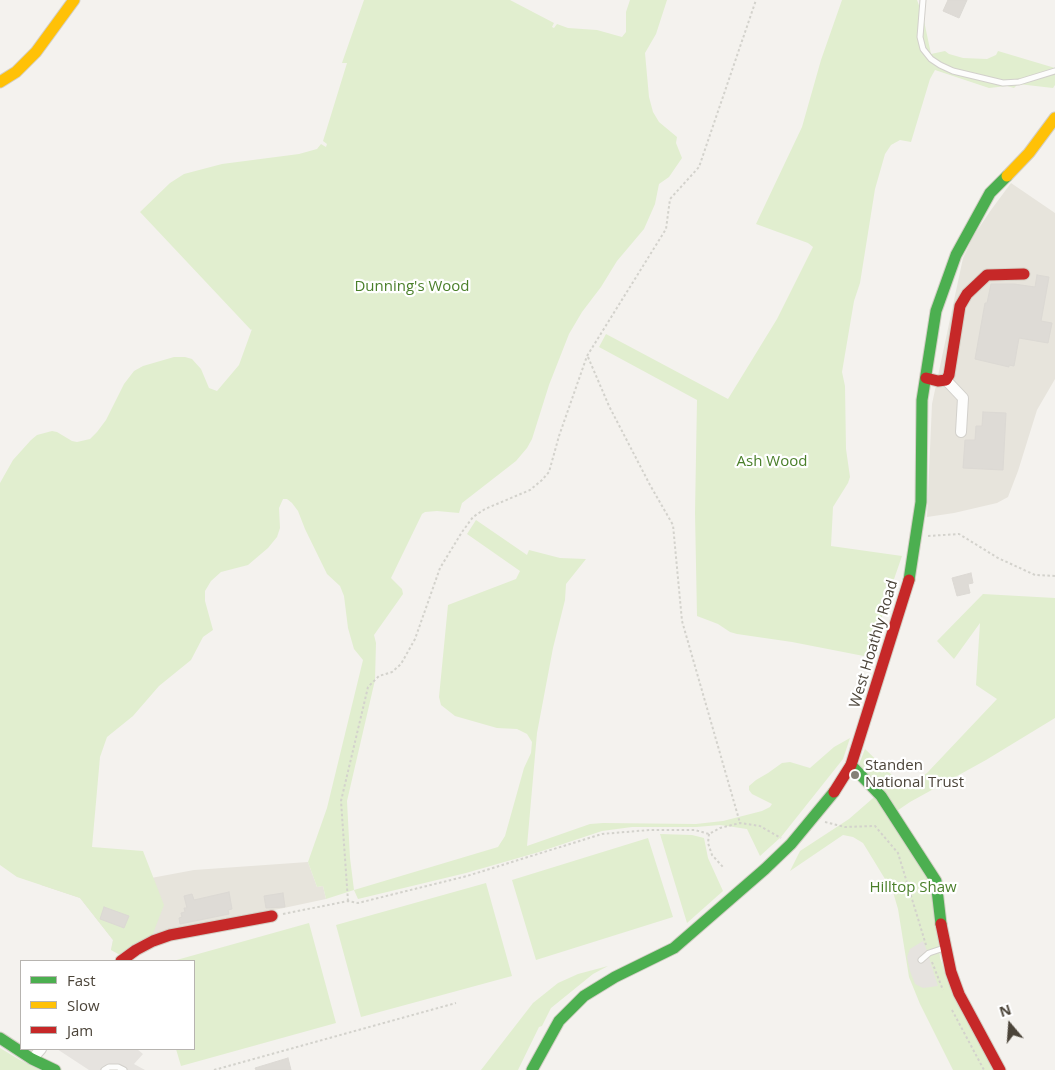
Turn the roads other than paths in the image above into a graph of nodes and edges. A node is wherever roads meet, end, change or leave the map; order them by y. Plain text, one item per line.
1 (74, 0) edge
2 (923, 0) edge
3 (1055, 71) edge
4 (0, 82) edge
5 (1055, 118) edge
6 (1024, 274) dead end
7 (926, 378) junction
8 (946, 380) junction
9 (961, 432) dead end
10 (851, 765) junction
11 (272, 916) road end
12 (944, 948) junction
13 (122, 960) edge
14 (920, 960) dead end
15 (0, 1038) edge
16 (40, 1050) edge
17 (32, 1059) junction
18 (55, 1070) edge
19 (104, 1070) edge
20 (124, 1070) edge
21 (532, 1070) edge
22 (1000, 1070) edge

1 - 4 street
2 - 3 lane
5 - 7 street, West Hoathly Road
6 - 8 street
7 - 8 street
7 - 10 street, West Hoathly Road
8 - 9 street
10 - 12 street
10 - 21 street, West Hoathly Road
11 - 13 street
12 - 14 lane
12 - 22 street
15 - 17 street
16 - 17 street
17 - 18 street
19 - 20 lane

